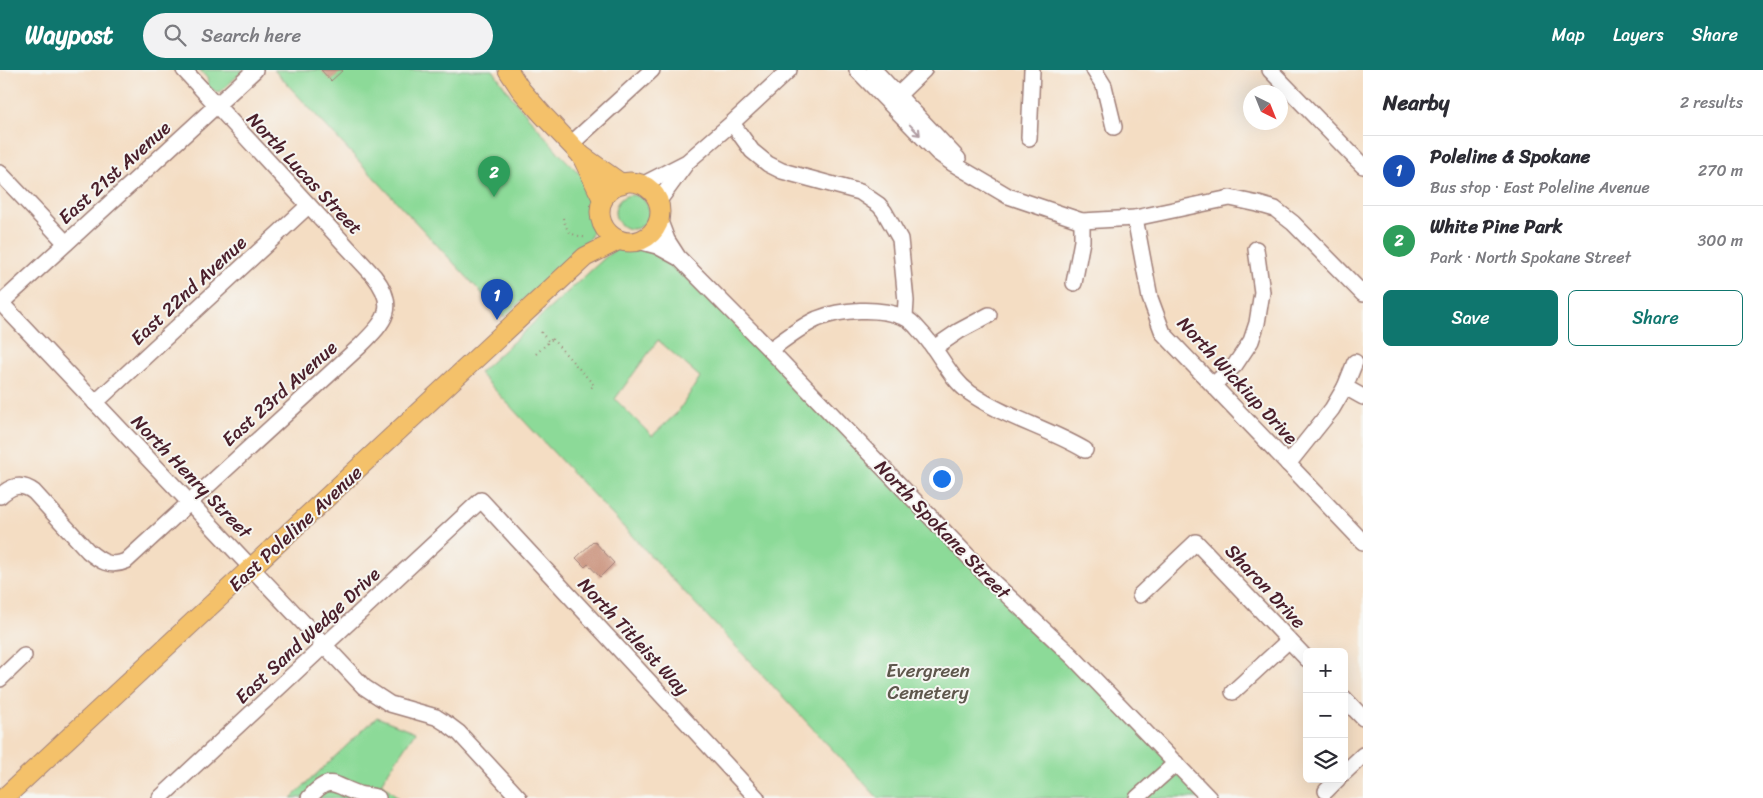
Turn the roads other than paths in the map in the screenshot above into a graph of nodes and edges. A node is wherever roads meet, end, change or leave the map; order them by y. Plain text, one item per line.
1 (184, 70) edge
2 (255, 70) edge
3 (652, 70) edge
4 (789, 70) edge
5 (857, 70) edge
6 (874, 70) edge
7 (924, 70) edge
8 (1032, 70) edge
9 (1094, 70) edge
10 (1270, 70) edge
11 (514, 73) edge
12 (894, 100) junction
13 (217, 106) junction
14 (732, 123) junction
15 (1114, 127) dead end
16 (1029, 138) dead end
17 (576, 150) junction
18 (687, 162) junction
19 (1363, 166) edge
20 (0, 173) edge
21 (622, 184) junction
22 (642, 185) junction
23 (308, 206) junction
24 (602, 209) junction
25 (659, 211) junction
26 (1135, 218) junction
27 (1082, 221) junction
28 (619, 240) junction
29 (638, 241) junction
30 (66, 243) junction
31 (1256, 249) dead end
32 (585, 257) junction
33 (678, 257) junction
34 (1074, 282) dead end
35 (1363, 294) edge
36 (1, 303) edge
37 (388, 307) joint
38 (990, 315) dead end
39 (905, 317) junction
40 (934, 348) junction
41 (770, 350) junction
42 (1355, 362) dead end
43 (1213, 385) junction
44 (1345, 387) junction
45 (1363, 396) edge
46 (95, 403) junction
47 (1085, 450) dead end
48 (1288, 464) junction
49 (0, 496) edge
50 (481, 500) joint
51 (189, 502) junction
52 (1363, 542) edge
53 (252, 567) junction
54 (1140, 594) dead end
55 (1289, 640) junction
56 (324, 646) junction
57 (1303, 655) edge
58 (24, 656) dead end
59 (0, 678) edge
60 (1233, 692) dead end
61 (1348, 702) edge
62 (1363, 718) edge
63 (1363, 755) edge
64 (1176, 763) junction
65 (1348, 769) edge
66 (1334, 783) edge
67 (1326, 791) dead end
68 (4, 798) edge
69 (160, 798) edge
70 (309, 798) edge
71 (378, 798) edge
72 (519, 798) edge
73 (757, 798) edge
74 (1137, 798) edge
75 (1209, 798) edge

1 - 13 street, North Lucas Street
2 - 13 street, East 21st Avenue
3 - 17 street
4 - 14 street
5 - 12 street
6 - 12 street
7 - 12 street
8 - 16 street
9 - 15 street
10 - 19 street
11 - 17 main road
12 - 27 street
13 - 23 street, North Lucas Street
13 - 30 street, East 21st Avenue
14 - 18 street
14 - 39 street
17 - 21 main road
17 - 24 main road
18 - 22 street
18 - 25 street
20 - 30 street
21 - 22 main road
21 - 24 main road
22 - 25 main road
23 - 37 street, North Lucas Street
23 - 46 street, East 22nd Avenue
24 - 28 main road
24 - 32 main road, East Poleline Avenue
25 - 29 main road
25 - 33 street, North Spokane Street
26 - 27 street
26 - 35 street
26 - 43 street, North Wickiup Drive
27 - 34 street
28 - 29 main road
28 - 32 main road, East Poleline Avenue
29 - 33 street, North Spokane Street
30 - 36 street, East 21st Avenue
31 - 43 street
32 - 53 main road, East Poleline Avenue
33 - 41 street, North Spokane Street
36 - 46 street, North Henry Street
37 - 51 street, East 23rd Avenue
38 - 40 street
39 - 40 street
39 - 41 street
40 - 47 street
41 - 64 street, North Spokane Street
42 - 44 street
43 - 48 street, North Wickiup Drive
44 - 45 street
44 - 48 street
46 - 51 street, North Henry Street
48 - 52 street, North Wickiup Drive
49 - 51 street, East 23rd Avenue
50 - 56 street, East Sand Wedge Drive
50 - 73 street, North Titleist Way
51 - 53 street, North Henry Street
53 - 56 street, North Henry Street
53 - 68 main road, East Poleline Avenue
54 - 55 street, Sharon Drive
55 - 57 street, Sharon Drive
55 - 60 street
56 - 69 street, East Sand Wedge Drive
56 - 72 street, North Henry Street
58 - 59 street
61 - 62 street
63 - 65 street
64 - 74 street
64 - 75 street, North Spokane Street
66 - 67 street
70 - 71 street

